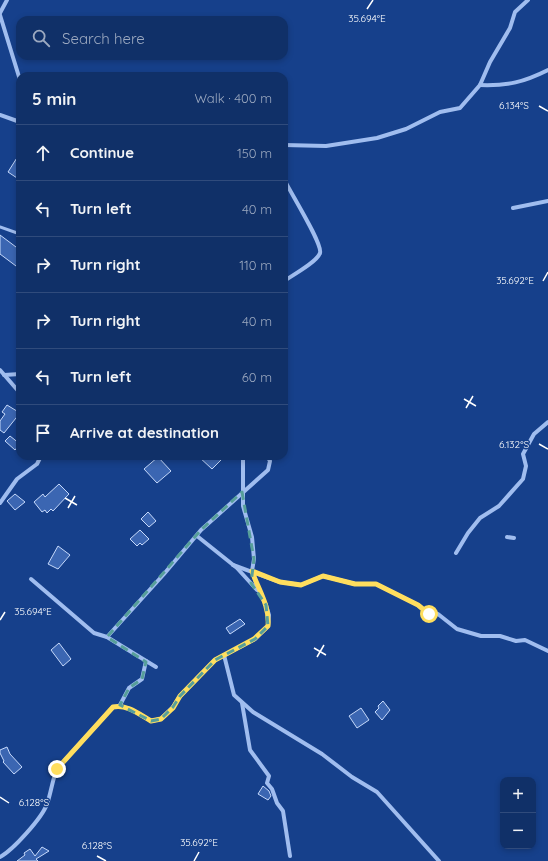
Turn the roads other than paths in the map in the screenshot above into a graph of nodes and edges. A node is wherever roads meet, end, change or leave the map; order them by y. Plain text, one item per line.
1 (7, 0) edge
2 (528, 0) edge
3 (0, 14) edge
4 (548, 70) edge
5 (18, 72) edge
6 (480, 85) junction
7 (0, 115) edge
8 (16, 121) edge
9 (288, 145) edge
10 (288, 187) edge
11 (548, 201) edge
12 (513, 208) dead end
13 (0, 227) edge
14 (16, 233) edge
15 (288, 277) edge
16 (0, 370) edge
17 (16, 374) edge
18 (4, 375) junction
19 (16, 388) edge
20 (548, 422) edge
21 (39, 460) edge
22 (243, 460) edge
23 (269, 460) edge
24 (242, 492) junction
25 (0, 503) edge
26 (197, 536) junction
27 (507, 537) dead end
28 (514, 538) dead end
29 (456, 553) dead end
30 (233, 565) junction
31 (252, 571) junction
32 (31, 579) dead end
33 (260, 593) junction
34 (106, 637) junction
35 (548, 651) edge
36 (224, 655) junction
37 (146, 661) junction
38 (156, 667) dead end
39 (242, 702) junction
40 (120, 705) junction
41 (290, 856) dead end
42 (0, 857) edge
43 (439, 861) edge

1 - 3 street
2 - 6 street
3 - 5 street
4 - 6 street
6 - 9 street
7 - 8 street
10 - 15 street
11 - 12 street
13 - 14 lane
16 - 18 street
17 - 18 street
18 - 19 street
20 - 29 street
21 - 25 street
22 - 24 street
23 - 24 street
24 - 26 street
24 - 31 street
26 - 30 street
26 - 34 street
27 - 28 street
30 - 31 street
30 - 33 street
31 - 33 street
31 - 35 street
32 - 34 street
33 - 36 street
34 - 37 street
36 - 39 street
36 - 40 street
37 - 38 street
37 - 40 street
39 - 41 street
39 - 43 street
40 - 42 street

